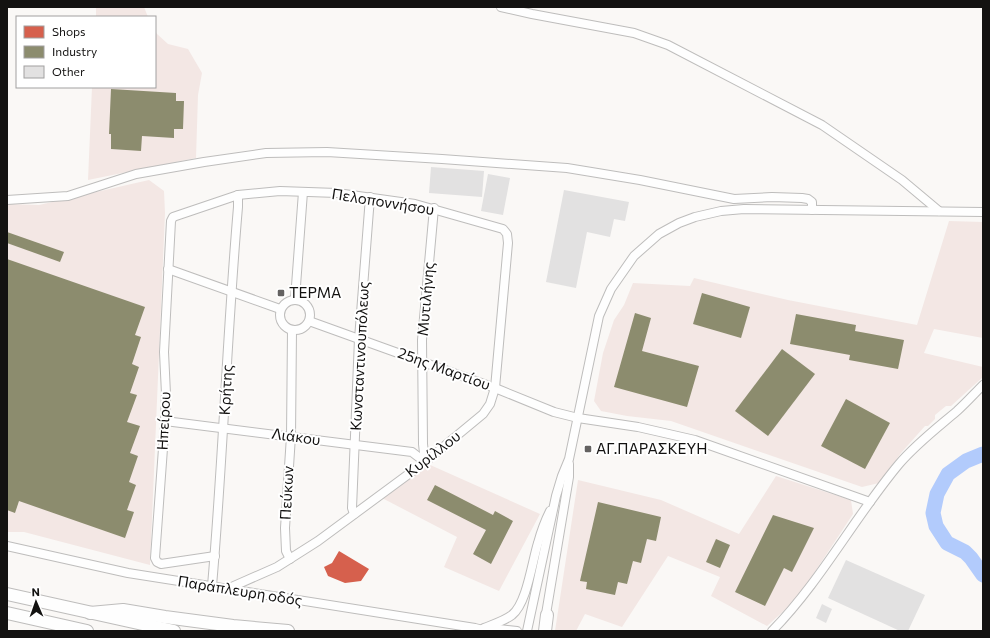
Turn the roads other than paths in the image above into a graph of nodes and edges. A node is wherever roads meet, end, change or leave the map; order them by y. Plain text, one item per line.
1 (501, 7) edge
2 (303, 192) junction
3 (238, 195) junction
4 (370, 197) junction
5 (7, 200) edge
6 (434, 208) junction
7 (812, 210) junction
8 (939, 211) junction
9 (983, 212) edge
10 (171, 221) joint
11 (507, 234) joint
12 (168, 269) junction
13 (231, 291) junction
14 (295, 299) junction
15 (280, 309) junction
16 (309, 321) junction
17 (292, 330) junction
18 (359, 339) junction
19 (422, 361) junction
20 (983, 385) edge
21 (495, 388) junction
22 (578, 418) junction
23 (164, 421) junction
24 (224, 428) junction
25 (291, 436) junction
26 (355, 446) junction
27 (569, 459) junction
28 (425, 462) junction
29 (556, 496) junction
30 (870, 502) junction
31 (354, 514) junction
32 (7, 546) edge
33 (214, 556) junction
34 (290, 559) junction
35 (212, 586) junction
36 (227, 589) junction
37 (7, 594) edge
38 (7, 613) edge
39 (90, 613) junction
40 (546, 614) junction
41 (485, 629) edge
42 (87, 631) edge
43 (174, 631) edge
44 (288, 631) edge
45 (516, 631) edge
46 (528, 631) edge
47 (541, 631) edge
48 (545, 631) edge
49 (772, 631) edge

1 - 8 street
2 - 3 street, Πελοποννήσου
2 - 4 street, Πελοποννήσου
2 - 14 street
3 - 10 street, Πελοποννήσου
3 - 13 street, Κρήτης
4 - 6 street, Πελοποννήσου
4 - 18 street, Κωνσταντινουπόλεως
5 - 7 street
6 - 11 street, Πελοποννήσου
6 - 19 street, Μυτιλήνης
7 - 8 street
7 - 22 street
8 - 9 street
10 - 12 street, Ηπείρου
11 - 21 street, Κυρίλλου
12 - 13 street
12 - 23 street, Ηπείρου
13 - 15 street
13 - 24 street, Κρήτης
14 - 15 street
14 - 16 street
15 - 17 street
16 - 17 street
16 - 18 street, 25ης Μαρτίου
17 - 25 street, Πεύκων
18 - 19 street, 25ης Μαρτίου
18 - 26 street, Κωνσταντινουπόλεως
19 - 21 street, 25ης Μαρτίου
19 - 28 street, Μυτιλήνης
20 - 30 street
21 - 22 street, 25ης Μαρτίου
21 - 28 street, Κυρίλλου
22 - 27 street
22 - 30 street, 25ης Μαρτίου
23 - 24 street, Λιάκου
23 - 33 street, Ηπείρου
24 - 25 street, Λιάκου
24 - 33 street, Κρήτης
25 - 26 street, Λιάκου
25 - 34 street, Πεύκων
26 - 28 street, Λιάκου
26 - 31 street, Κωνσταντινουπόλεως
27 - 29 street
27 - 40 street
28 - 31 street, Κυρίλλου
29 - 41 street
29 - 46 street
30 - 49 street
31 - 34 street, Κυρίλλου
32 - 35 street, Παράπλευρη οδός
33 - 35 street, Κρήτης
34 - 36 street, Κυρίλλου
35 - 36 street, Παράπλευρη οδός
36 - 41 street, Παράπλευρη οδός
37 - 39 highway
38 - 42 highway
39 - 43 highway
39 - 44 highway
40 - 47 street
40 - 48 highway
41 - 45 street, Παράπλευρη οδός

